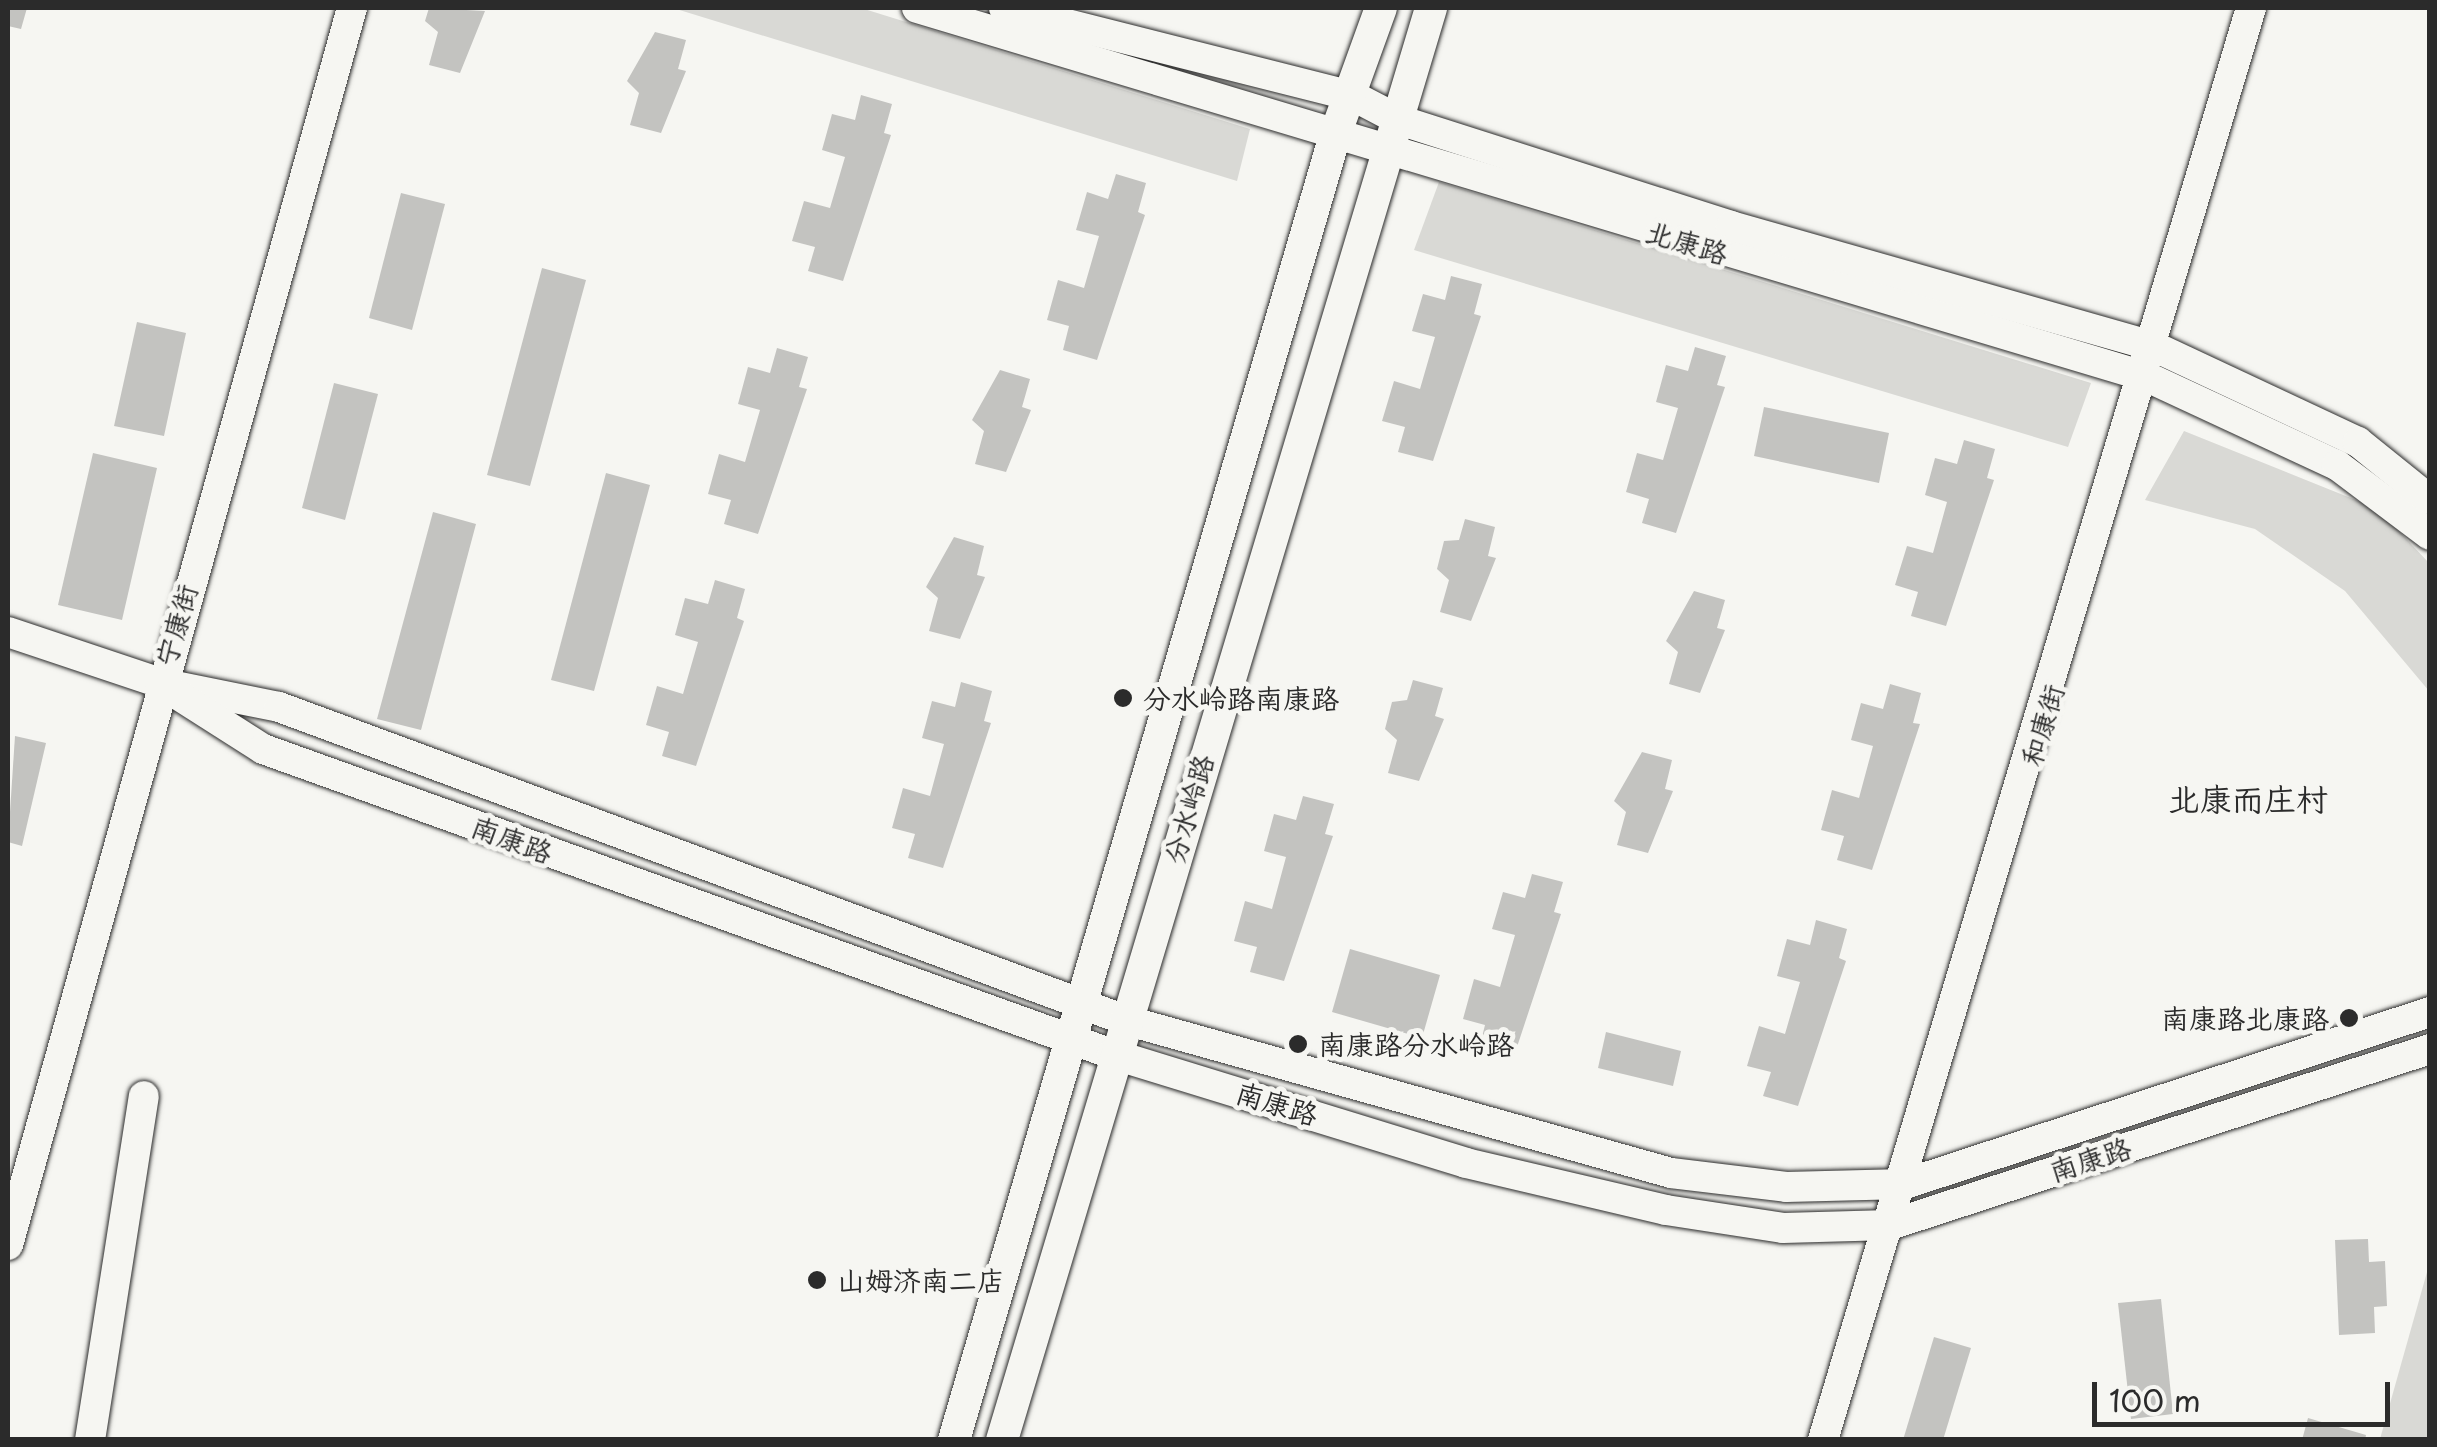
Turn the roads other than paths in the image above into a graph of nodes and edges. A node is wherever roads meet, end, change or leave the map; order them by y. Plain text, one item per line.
1 (352, 8) edge
2 (917, 8) edge
3 (1004, 8) edge
4 (1381, 8) edge
5 (1431, 8) edge
6 (2251, 8) edge
7 (1355, 97) junction
8 (1399, 120) junction
9 (1335, 135) junction
10 (1382, 151) junction
11 (2151, 362) junction
12 (2430, 500) edge
13 (2430, 534) edge
14 (8, 632) edge
15 (160, 683) junction
16 (1083, 1003) junction
17 (2430, 1012) edge
18 (1125, 1020) junction
19 (1068, 1038) junction
20 (2430, 1049) edge
21 (1112, 1054) junction
22 (144, 1096) dead end
23 (1905, 1184) junction
24 (1890, 1225) junction
25 (8, 1244) edge
26 (90, 1440) edge
27 (954, 1440) edge
28 (1002, 1440) edge
29 (1823, 1440) edge

1 - 15 street, 宁康街
2 - 9 street, 北康路
3 - 7 street, 北康路
4 - 7 main road, 分水岭路
5 - 8 main road, 分水岭路
6 - 11 street, 和康街
7 - 8 street, 北康路
7 - 9 main road, 分水岭路
8 - 10 main road, 分水岭路
8 - 11 street, 北康路
9 - 10 street, 北康路
9 - 16 main road, 分水岭路
10 - 11 street, 北康路
10 - 18 main road, 分水岭路
11 - 12 street, 北康路
11 - 13 street, 北康路
11 - 23 street, 和康街
14 - 15 street, 南康路
15 - 16 street, 南康路
15 - 19 street, 南康路
15 - 25 street, 宁康街
16 - 18 street, 南康路
16 - 19 main road, 分水岭路
17 - 23 street, 南康路
18 - 21 main road, 分水岭路
18 - 23 street, 南康路
19 - 21 street, 南康路
19 - 27 main road, 分水岭路
20 - 24 street, 南康路
21 - 24 street, 南康路
21 - 28 main road, 分水岭路
22 - 26 street
23 - 24 street, 和康街
24 - 29 street, 和康街

